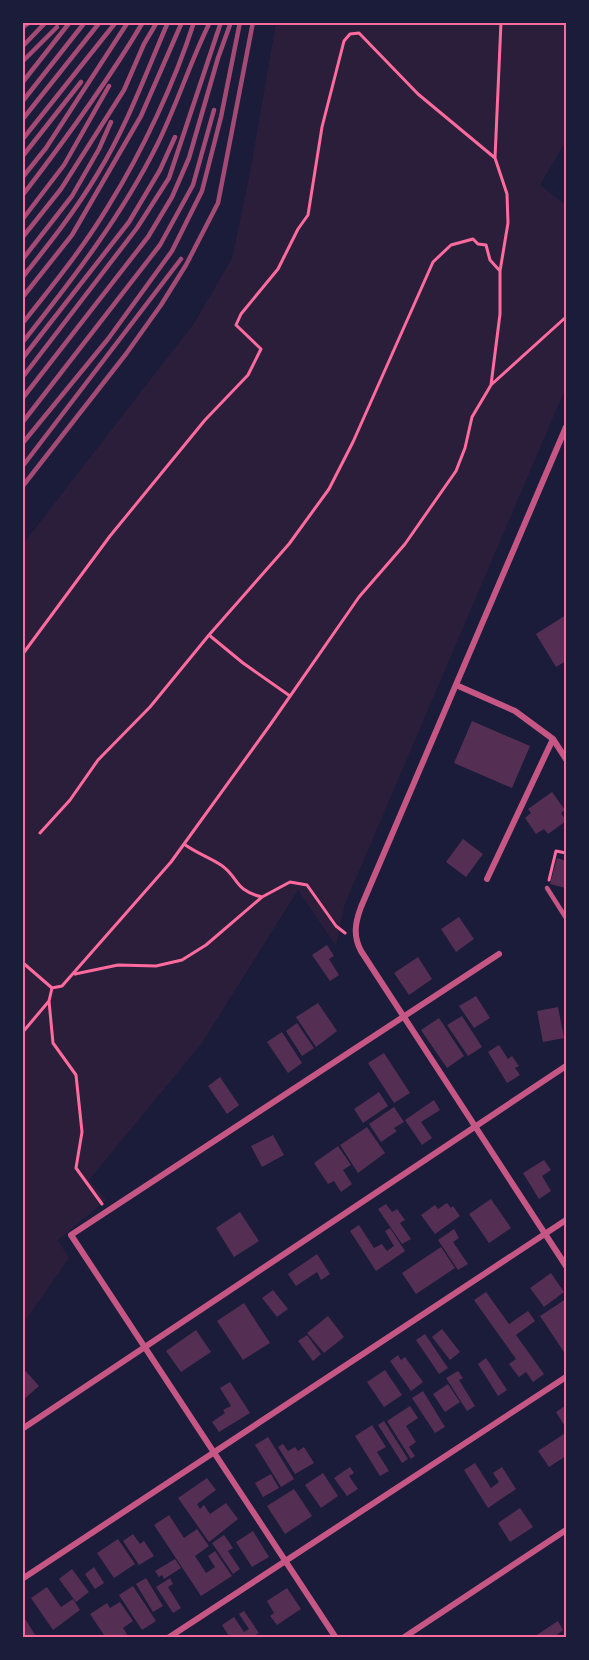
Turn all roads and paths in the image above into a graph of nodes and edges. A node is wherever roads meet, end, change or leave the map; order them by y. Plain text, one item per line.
1 (501, 22) edge
2 (495, 158) junction
3 (500, 271) junction
4 (567, 317) edge
5 (491, 385) junction
6 (567, 427) edge
7 (209, 635) junction
8 (22, 655) edge
9 (456, 685) junction
10 (290, 696) junction
11 (554, 739) junction
12 (567, 759) edge
13 (40, 833) dead end
14 (184, 844) junction
15 (567, 853) edge
16 (487, 879) dead end
17 (547, 888) joint
18 (262, 897) junction
19 (567, 918) edge
20 (345, 933) dead end
21 (499, 954) dead end
22 (22, 962) edge
23 (73, 974) junction
24 (52, 988) junction
25 (49, 1001) junction
26 (404, 1018) junction
27 (22, 1033) edge
28 (567, 1066) edge
29 (476, 1126) junction
30 (108, 1211) junction
31 (567, 1220) edge
32 (546, 1234) junction
33 (567, 1266) edge
34 (145, 1347) junction
35 (567, 1377) edge
36 (22, 1429) edge
37 (214, 1452) junction
38 (567, 1530) edge
39 (286, 1561) junction
40 (22, 1579) edge
41 (168, 1638) edge
42 (336, 1638) edge
43 (404, 1638) edge

1 - 2 path
2 - 3 path
2 - 8 path
3 - 5 path
3 - 7 path
4 - 5 path
5 - 10 path
6 - 9 street
7 - 10 path
7 - 13 path
9 - 11 street
9 - 26 street
10 - 14 path
11 - 12 street
11 - 16 street
14 - 18 path
14 - 23 path
15 - 17 path
17 - 19 lane
18 - 20 path
18 - 23 path
21 - 26 street
22 - 24 path
23 - 24 path
24 - 25 path
25 - 27 path
25 - 30 path
26 - 29 street
26 - 30 street
28 - 29 street
29 - 32 street
29 - 34 street
30 - 34 street
31 - 32 street
32 - 33 street
32 - 37 street
34 - 36 street
34 - 37 street
35 - 39 street
37 - 39 street
37 - 40 street
38 - 43 street
39 - 41 street
39 - 42 street

